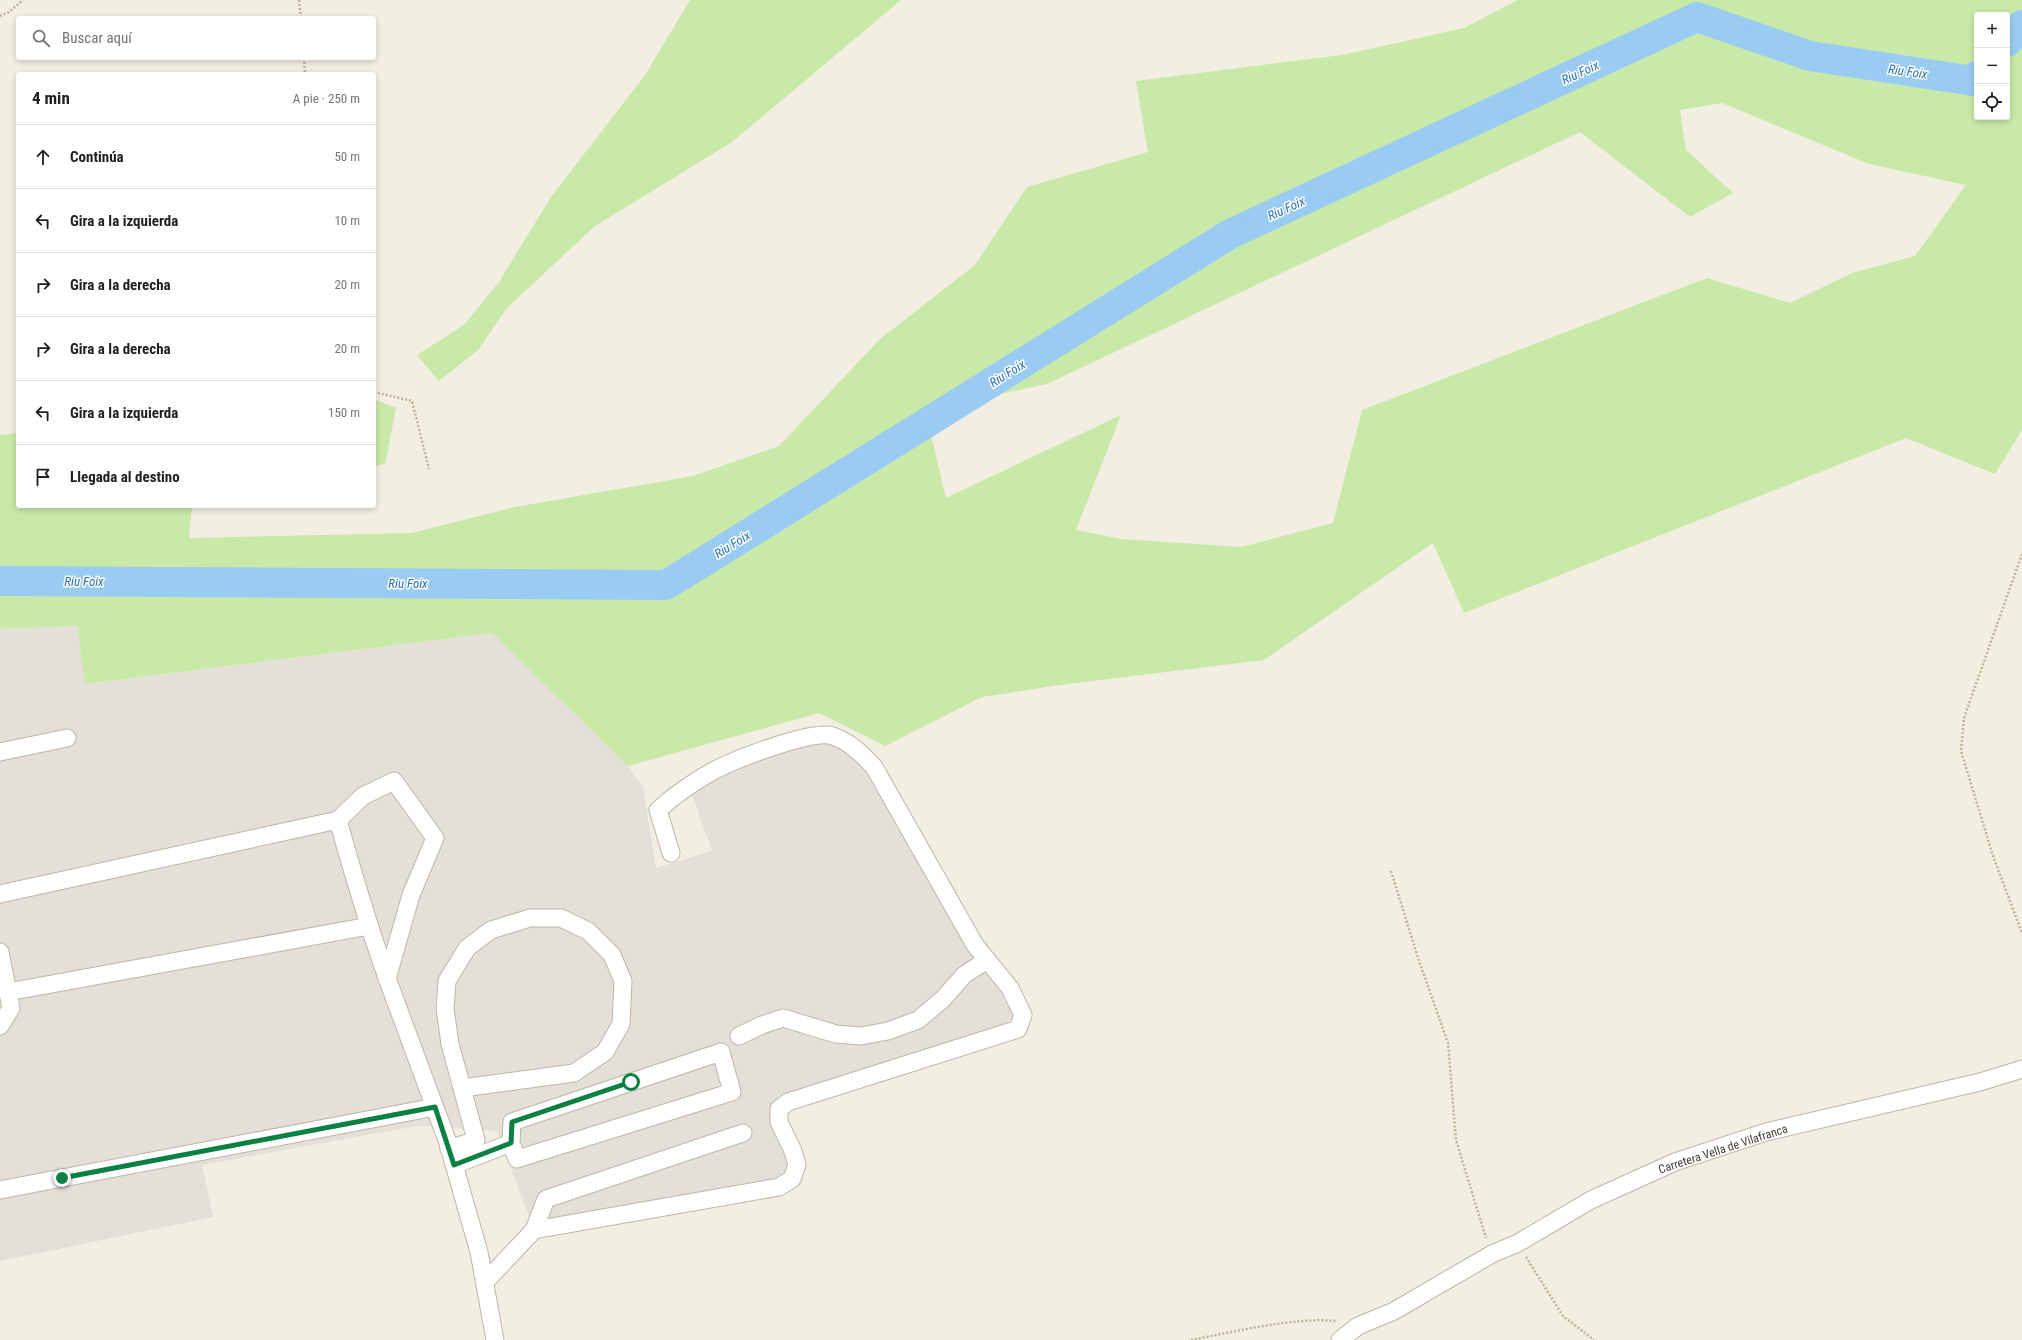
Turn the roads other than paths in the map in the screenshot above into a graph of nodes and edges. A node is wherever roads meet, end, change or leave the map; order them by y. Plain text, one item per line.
1 (67, 738) dead end
2 (0, 752) edge
3 (338, 820) junction
4 (671, 853) dead end
5 (0, 894) edge
6 (369, 926) junction
7 (0, 952) edge
8 (987, 960) junction
9 (387, 979) junction
10 (8, 992) junction
11 (0, 1026) edge
12 (739, 1036) dead end
13 (2022, 1068) edge
14 (462, 1088) junction
15 (435, 1107) junction
16 (743, 1133) dead end
17 (511, 1143) junction
18 (450, 1149) junction
19 (454, 1165) junction
20 (0, 1190) edge
21 (534, 1230) junction
22 (485, 1282) junction
23 (495, 1340) edge
24 (1340, 1340) edge

1 - 2 street
3 - 5 street
3 - 6 street
3 - 9 street
4 - 8 street
6 - 9 street
6 - 10 street
7 - 10 street
8 - 12 street
8 - 21 street
9 - 15 street
10 - 11 street
13 - 24 street, Carretera Vella de Vilafranca
14 - 14 street
14 - 18 street
15 - 18 street
15 - 20 street
16 - 21 street
17 - 17 street
17 - 19 street
18 - 19 street
19 - 22 street
21 - 22 street
22 - 23 street

